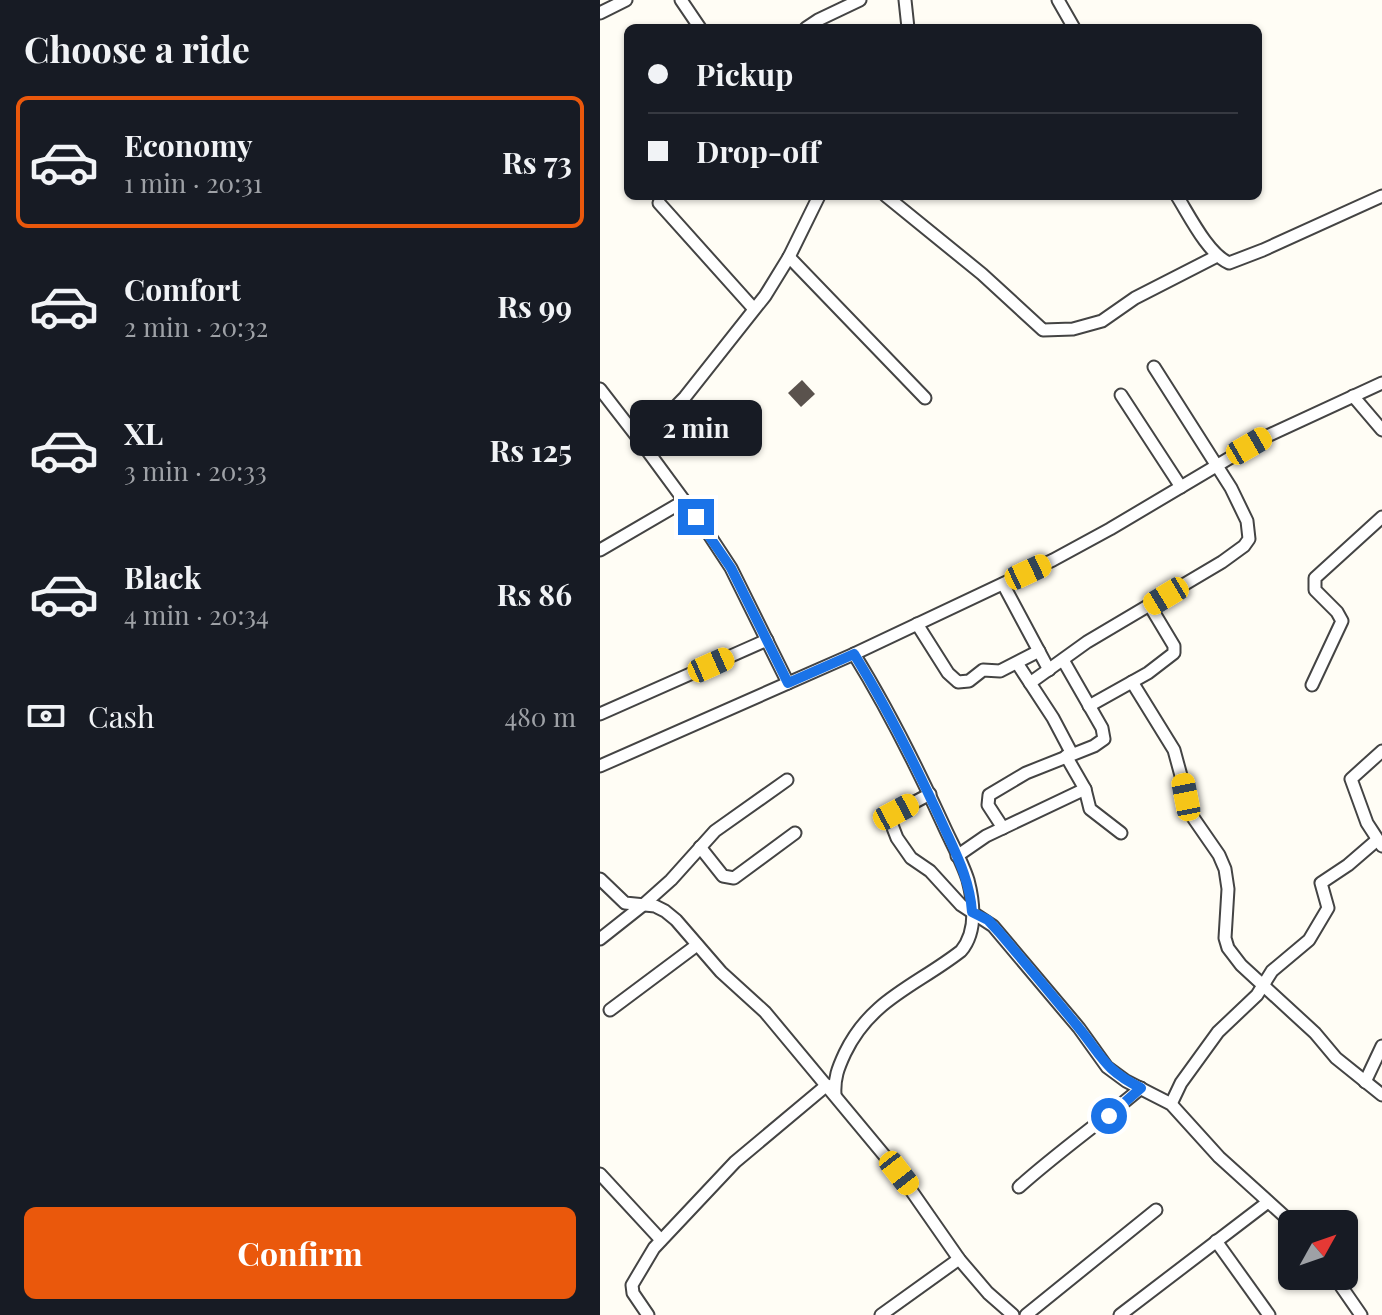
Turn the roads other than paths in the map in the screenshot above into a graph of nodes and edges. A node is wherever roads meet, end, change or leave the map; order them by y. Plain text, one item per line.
1 (626, 0) edge
2 (681, 0) edge
3 (860, 0) edge
4 (905, 0) edge
5 (1058, 0) edge
6 (600, 13) edge
7 (697, 24) edge
8 (812, 24) edge
9 (908, 24) edge
10 (1072, 24) edge
11 (1382, 196) edge
12 (817, 200) edge
13 (891, 200) edge
14 (1180, 200) edge
15 (659, 203) dead end
16 (1217, 256) junction
17 (789, 257) junction
18 (754, 309) junction
19 (1154, 367) dead end
20 (1382, 383) edge
21 (600, 389) edge
22 (1121, 395) dead end
23 (1353, 396) junction
24 (925, 398) dead end
25 (1382, 430) edge
26 (641, 442) junction
27 (1217, 465) junction
28 (1181, 487) junction
29 (684, 501) junction
30 (1382, 517) edge
31 (600, 550) edge
32 (1003, 584) junction
33 (1150, 606) junction
34 (917, 624) junction
35 (767, 640) junction
36 (1039, 651) junction
37 (854, 654) junction
38 (1063, 660) junction
39 (1017, 663) junction
40 (1049, 670) junction
41 (1132, 682) junction
42 (788, 683) junction
43 (1030, 683) junction
44 (1312, 685) dead end
45 (1089, 706) junction
46 (600, 714) edge
47 (1382, 751) edge
48 (1069, 755) junction
49 (600, 766) edge
50 (787, 780) dead end
51 (1085, 789) junction
52 (930, 794) junction
53 (1003, 828) junction
54 (795, 833) dead end
55 (1121, 833) dead end
56 (1379, 843) edge
57 (700, 847) junction
58 (957, 856) junction
59 (600, 879) edge
60 (643, 905) junction
61 (972, 912) junction
62 (600, 939) edge
63 (697, 945) junction
64 (1263, 987) junction
65 (610, 1010) dead end
66 (1382, 1046) edge
67 (1365, 1082) junction
68 (827, 1085) junction
69 (1141, 1088) junction
70 (835, 1095) junction
71 (1382, 1095) edge
72 (1171, 1104) junction
73 (600, 1174) edge
74 (1019, 1187) dead end
75 (1268, 1202) junction
76 (1156, 1210) dead end
77 (1278, 1211) edge
78 (661, 1240) junction
79 (1216, 1241) junction
80 (959, 1259) junction
81 (1344, 1290) edge
82 (1004, 1313) edge
83 (648, 1315) edge
84 (881, 1315) edge
85 (1026, 1315) edge
86 (1120, 1315) edge
87 (1269, 1315) edge
88 (1361, 1315) edge

1 - 6 street
2 - 7 street
3 - 8 street
4 - 9 street
5 - 10 street
11 - 16 street
12 - 17 street
13 - 16 street
14 - 16 street
15 - 18 street
17 - 18 street
17 - 24 street
18 - 26 street
19 - 27 street
20 - 23 street
21 - 26 street
22 - 28 street
23 - 25 street
23 - 27 street
26 - 29 street
27 - 28 street
27 - 33 street
28 - 32 street
29 - 31 street
29 - 35 street
30 - 44 street
32 - 34 street
32 - 36 street
33 - 38 street
33 - 41 street
34 - 37 street
34 - 39 street
35 - 42 street
35 - 46 street
36 - 39 street
36 - 40 street
37 - 42 street
37 - 52 street
38 - 40 street
38 - 45 street
39 - 43 street
40 - 43 street
41 - 45 street
41 - 64 street
42 - 49 street
43 - 48 street
45 - 48 street
47 - 56 street
48 - 51 street
48 - 53 street
50 - 57 street
51 - 53 street
51 - 55 street
52 - 58 street
52 - 61 street
53 - 58 street
54 - 57 street
56 - 64 street
57 - 60 street
58 - 61 street
59 - 60 street
60 - 62 street
60 - 63 street
61 - 69 street
61 - 70 street
63 - 65 street
63 - 68 street
64 - 67 street
64 - 72 street
66 - 67 street
67 - 71 street
68 - 70 street
68 - 78 street
69 - 72 street
69 - 74 street
70 - 80 street
72 - 75 street
73 - 78 street
75 - 77 street
75 - 79 street
76 - 85 street
78 - 83 street
79 - 86 street
79 - 87 street
80 - 82 street
80 - 84 street
81 - 88 street

